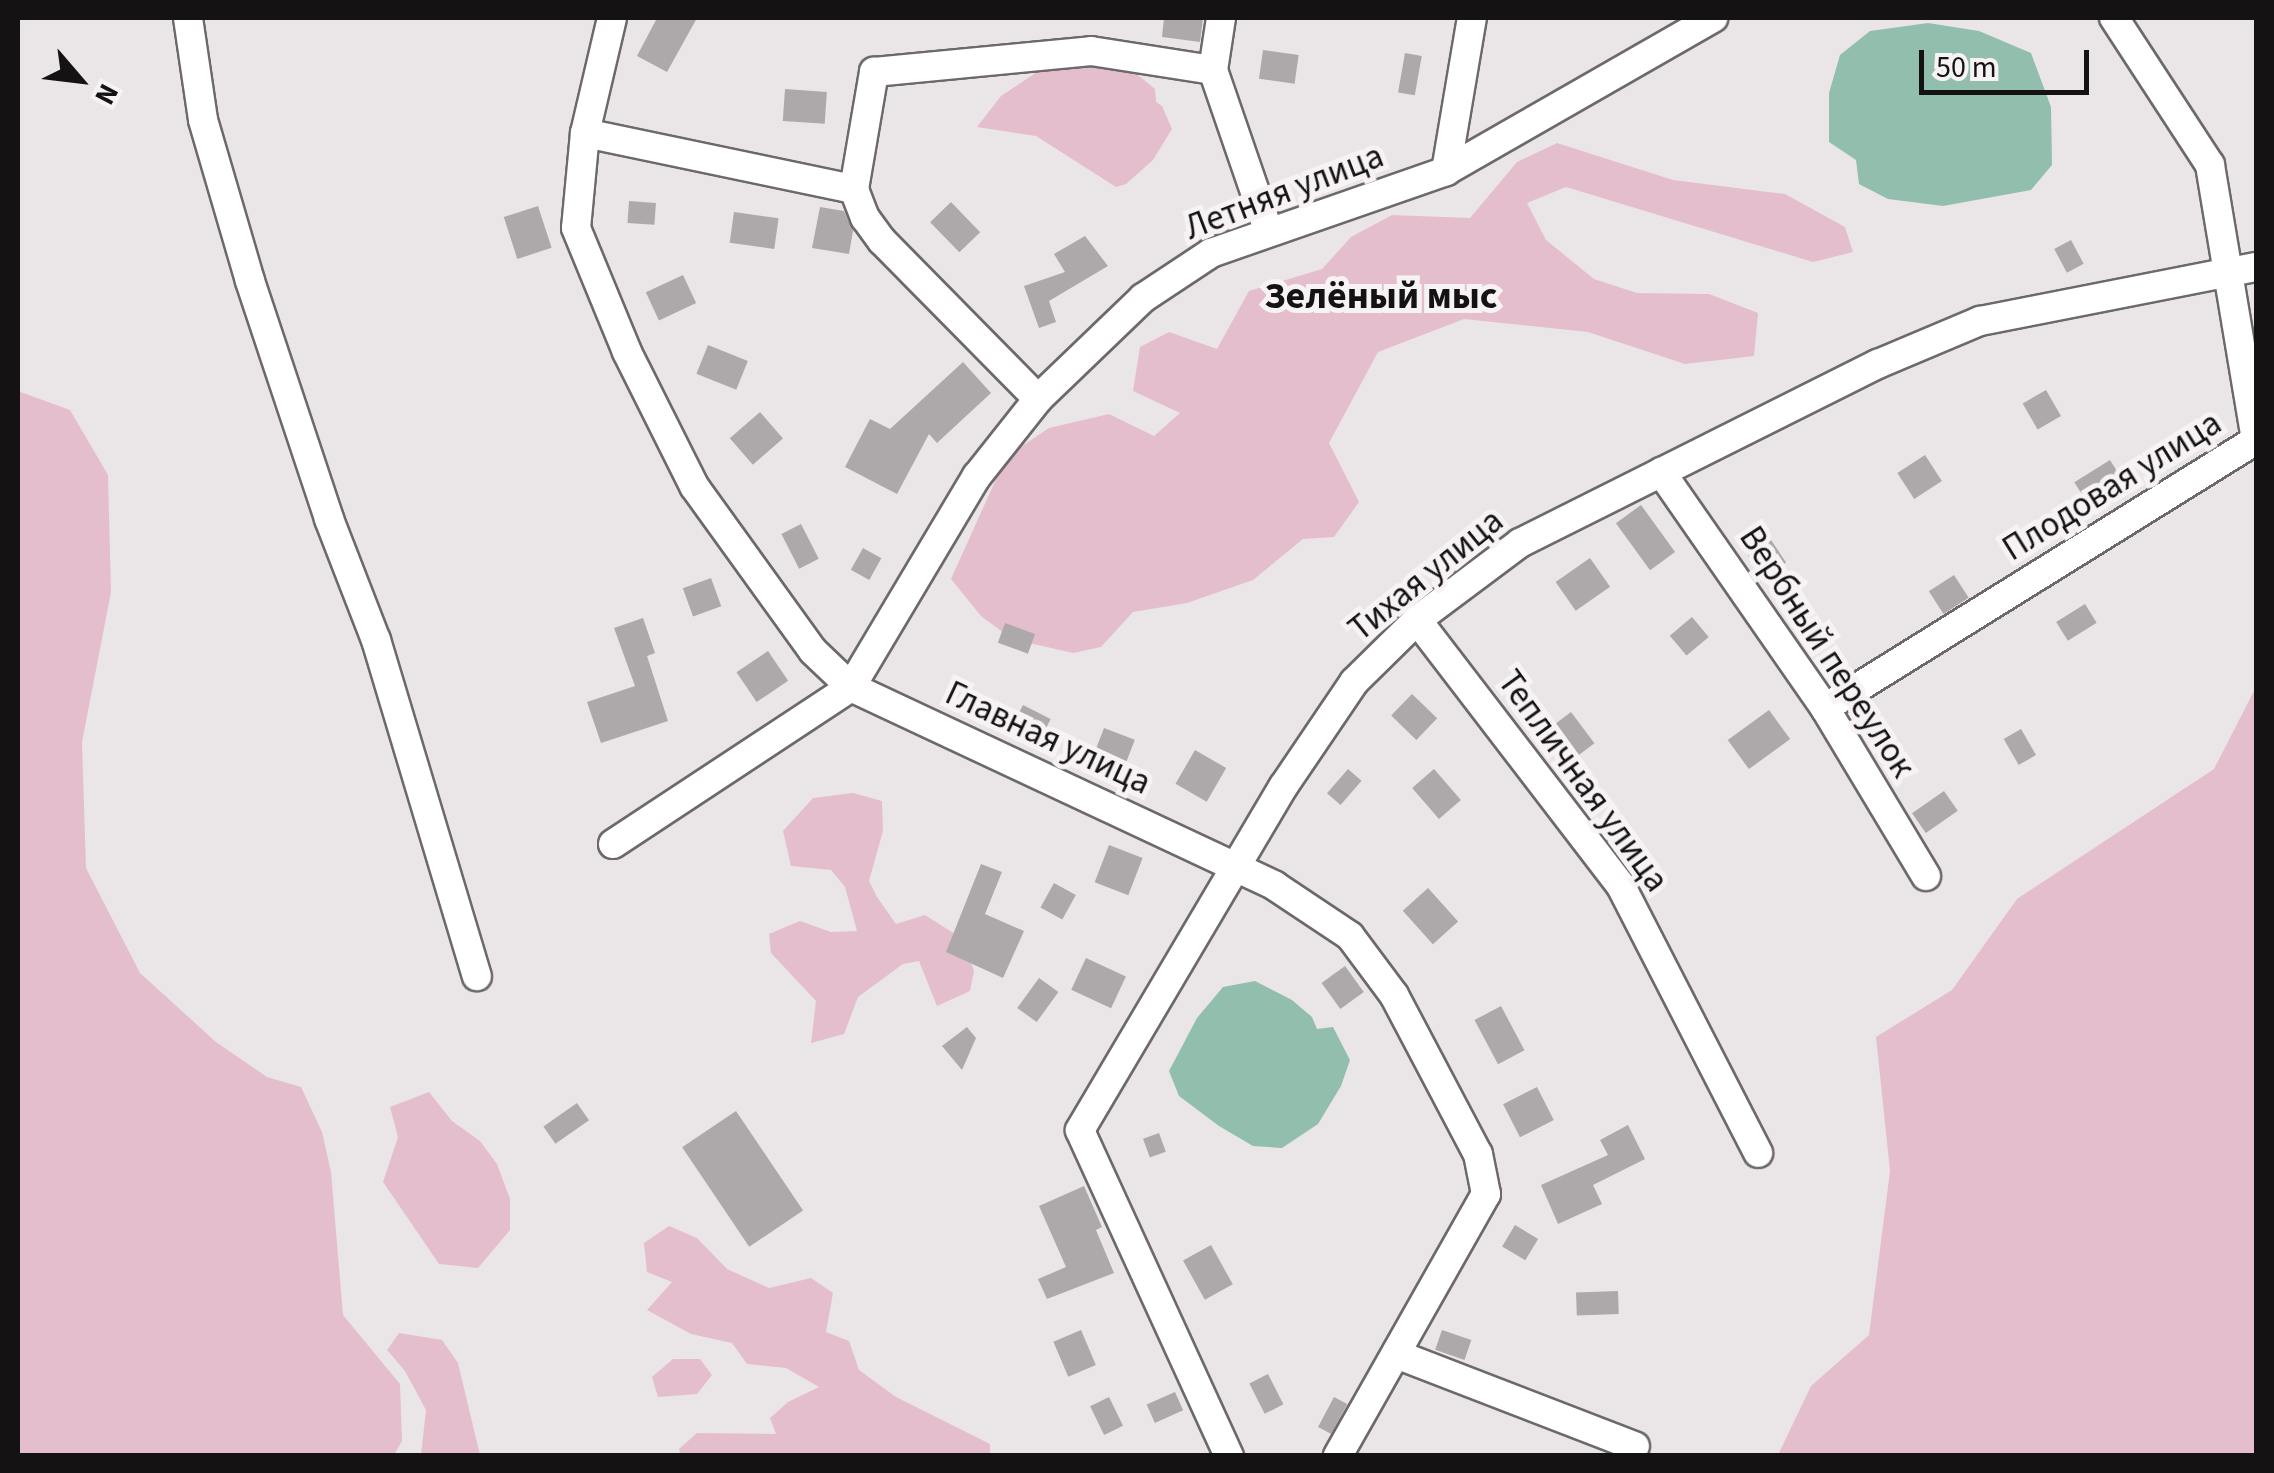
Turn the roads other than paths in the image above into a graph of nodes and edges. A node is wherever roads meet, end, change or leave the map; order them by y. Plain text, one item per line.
1 (188, 18) edge
2 (612, 18) edge
3 (1222, 18) edge
4 (1472, 18) edge
5 (1713, 18) edge
6 (2114, 18) edge
7 (1213, 70) junction
8 (585, 133) junction
9 (1446, 171) junction
10 (854, 190) junction
11 (1268, 230) junction
12 (2256, 267) edge
13 (2226, 271) junction
14 (1038, 399) junction
15 (1661, 472) junction
16 (1417, 620) junction
17 (852, 687) junction
18 (1824, 708) junction
19 (613, 844) dead end
20 (1236, 868) junction
21 (1926, 876) dead end
22 (477, 976) dead end
23 (1758, 1153) dead end
24 (1396, 1354) junction
25 (1635, 1446) dead end
26 (1229, 1456) edge
27 (1338, 1456) edge

1 - 22 street
2 - 8 street, Главная улица
3 - 7 street
4 - 9 street
5 - 9 street, Летняя улица
6 - 13 street, Плодовая улица
7 - 10 street
7 - 11 street
8 - 10 street
8 - 17 street, Главная улица
9 - 11 street, Летняя улица
10 - 14 street
11 - 14 street, Летняя улица
12 - 13 street, Тихая улица
13 - 15 street, Тихая улица
13 - 18 street, Плодовая улица
14 - 17 street, Летняя улица
15 - 16 street, Тихая улица
15 - 18 street, Вербный переулок
16 - 20 street, Тихая улица
16 - 23 street, Тепличная улица
17 - 19 street, Летняя улица
17 - 20 street, Главная улица
18 - 21 street, Вербный переулок
20 - 24 street, Главная улица
20 - 26 street, Тихая улица
24 - 25 street
24 - 27 street, Главная улица

